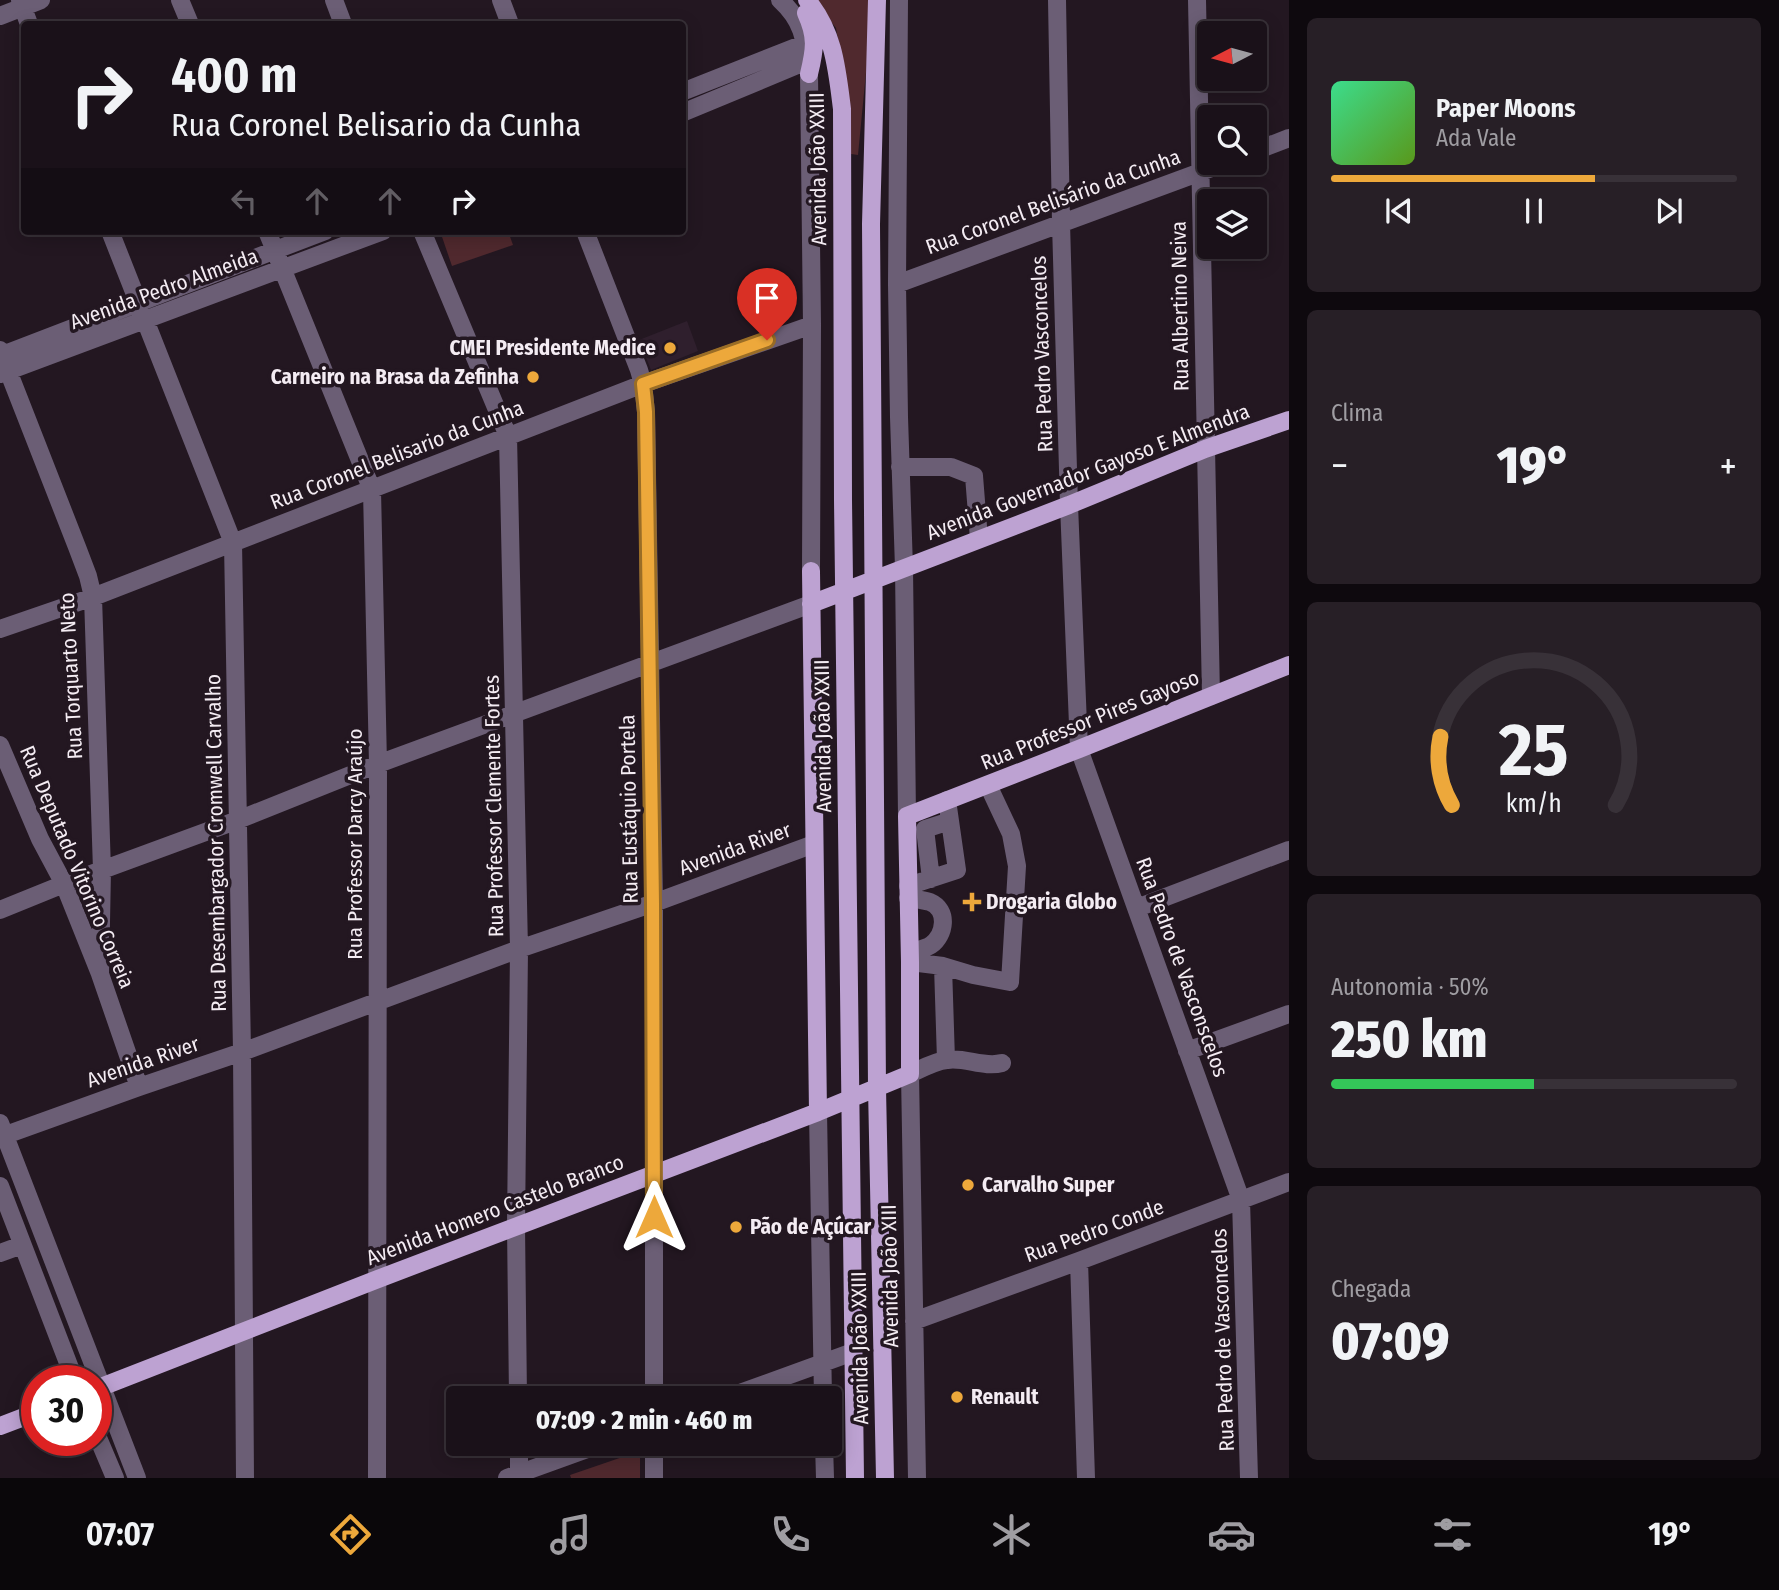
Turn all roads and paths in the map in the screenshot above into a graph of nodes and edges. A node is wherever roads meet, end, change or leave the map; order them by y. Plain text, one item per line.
1 (41, 0) edge
2 (180, 0) edge
3 (334, 0) edge
4 (501, 0) edge
5 (780, 0) edge
6 (800, 0) edge
7 (807, 0) edge
8 (877, 0) edge
9 (886, 0) edge
10 (898, 0) edge
11 (1057, 0) edge
12 (1197, 0) edge
13 (21, 4) edge
14 (0, 16) edge
15 (28, 21) edge
16 (189, 21) edge
17 (343, 21) edge
18 (509, 21) edge
19 (807, 60) junction
20 (874, 79) junction
21 (686, 91) edge
22 (1199, 105) edge
23 (686, 111) edge
24 (1289, 138) edge
25 (1267, 146) edge
26 (1197, 173) edge
27 (1201, 175) edge
28 (1061, 223) junction
29 (112, 235) edge
30 (269, 235) edge
31 (314, 235) edge
32 (373, 235) edge
33 (424, 235) edge
34 (587, 235) edge
35 (275, 250) junction
36 (282, 270) junction
37 (897, 284) junction
38 (138, 303) junction
39 (146, 320) junction
40 (812, 325) junction
41 (2, 361) edge
42 (643, 384) junction
43 (1289, 420) edge
44 (508, 436) junction
45 (1205, 449) junction
46 (900, 467) junction
47 (372, 490) junction
48 (1069, 505) junction
49 (979, 540) junction
50 (233, 543) junction
51 (904, 568) junction
52 (811, 571) joint
53 (874, 580) junction
54 (844, 591) junction
55 (93, 597) junction
56 (811, 604) junction
57 (0, 629) edge
58 (649, 663) junction
59 (1289, 665) edge
60 (1210, 696) junction
61 (515, 715) junction
62 (0, 745) edge
63 (1079, 749) junction
64 (378, 764) junction
65 (988, 785) junction
66 (947, 800) junction
67 (907, 816) junction
68 (238, 820) junction
69 (950, 821) junction
70 (814, 844) junction
71 (1289, 850) edge
72 (102, 870) junction
73 (931, 879) junction
74 (64, 884) junction
75 (908, 892) junction
76 (653, 903) junction
77 (1137, 908) junction
78 (0, 910) edge
79 (519, 949) junction
80 (910, 957) junction
81 (943, 966) junction
82 (100, 974) junction
83 (378, 1001) junction
84 (1289, 1014) edge
85 (1187, 1051) junction
86 (242, 1052) junction
87 (946, 1060) junction
88 (1002, 1063) dead end
89 (910, 1074) junction
90 (139, 1087) junction
91 (877, 1088) junction
92 (850, 1100) junction
93 (818, 1112) junction
94 (2, 1132) edge
95 (654, 1174) junction
96 (1289, 1182) edge
97 (0, 1186) edge
98 (1241, 1200) junction
99 (516, 1226) junction
100 (22, 1245) junction
101 (0, 1253) edge
102 (1079, 1261) junction
103 (378, 1279) junction
104 (914, 1321) junction
105 (246, 1330) junction
106 (853, 1352) junction
107 (822, 1363) junction
108 (69, 1365) edge
109 (90, 1365) edge
110 (112, 1383) edge
111 (518, 1386) edge
112 (654, 1386) edge
113 (759, 1386) edge
114 (823, 1386) edge
115 (21, 1418) edge
116 (112, 1419) edge
117 (0, 1426) edge
118 (106, 1456) edge
119 (517, 1456) edge
120 (568, 1456) edge
121 (654, 1456) edge
122 (824, 1456) edge
123 (513, 1476) edge
124 (115, 1478) edge
125 (137, 1478) edge
126 (245, 1478) edge
127 (377, 1478) edge
128 (654, 1478) edge
129 (825, 1478) edge
130 (855, 1478) edge
131 (885, 1478) edge
132 (917, 1478) edge
133 (1086, 1478) edge
134 (1249, 1478) edge

1 - 13 street
2 - 16 street
3 - 17 street
4 - 18 street
5 - 19 street, Avenida João XXIII
6 - 19 main road
7 - 54 main road, Avenida João XXIII
8 - 20 main road, Avenida João XXIII
9 - 20 main road
10 - 37 street
11 - 28 street, Rua Pedro Vasconcelos
12 - 22 street, Rua Albertino Neiva
13 - 14 street
13 - 15 street
19 - 21 street
19 - 23 street
19 - 40 street, Avenida João XXIII
20 - 53 main road, Avenida João XXIII
24 - 25 street
26 - 28 street, Rua Coronel Belisário da Cunha
27 - 45 street, Rua Albertino Neiva
28 - 37 street, Rua Coronel Belisário da Cunha
28 - 48 street, Rua Pedro Vasconcelos
29 - 38 street, Rua Desembargador Cromwell Carvalho
30 - 35 street, Rua Professor Darcy Araújo
31 - 35 street, Avenida Pedro Almeida
32 - 36 street, Avenida Pedro Almeida
33 - 44 street, Rua Professor Clemente Fortes
34 - 42 street, Rua Eustáquio Portela
35 - 36 street, Rua Professor Darcy Araújo
35 - 38 street, Avenida Pedro Almeida
36 - 39 street, Avenida Pedro Almeida
36 - 47 street, Rua Professor Darcy Araújo
37 - 46 street
38 - 39 street, Rua Desembargador Cromwell Carvalho
38 - 41 street, Avenida Pedro Almeida
39 - 41 street, Avenida Pedro Almeida
39 - 50 street, Rua Desembargador Cromwell Carvalho
40 - 42 street, Rua Coronel Belisario da Cunha
40 - 52 street, Avenida João XXIII
41 - 55 street, Rua Torquarto Neto
42 - 44 street, Rua Coronel Belisario da Cunha
42 - 58 street, Rua Eustáquio Portela
43 - 45 main road, Avenida Governador Gayoso E Almendra
44 - 47 street, Rua Coronel Belisario da Cunha
44 - 61 street, Rua Professor Clemente Fortes
45 - 48 main road, Avenida Governador Gayoso E Almendra
45 - 60 street, Rua Albertino Neiva
46 - 49 street
46 - 51 street
47 - 50 street, Rua Coronel Belisario da Cunha
47 - 64 street, Rua Professor Darcy Araújo
48 - 49 main road, Avenida Governador Gayoso E Almendra
48 - 63 street, Rua Pedro Vasconcelos
49 - 51 main road, Avenida Governador Gayoso E Almendra
50 - 55 street, Rua Coronel Belisario da Cunha
50 - 68 street, Rua Desembargador Cromwell Carvalho
51 - 53 main road, Avenida Governador Gayoso E Almendra
51 - 67 street
52 - 56 main road, Avenida João XXIII
53 - 54 main road, Avenida Governador Gayoso E Almendra
53 - 91 main road, Avenida João XXIII
54 - 56 main road, Avenida Governador Gayoso E Almendra
54 - 92 main road, Avenida João XXIII
55 - 57 street, Rua Coronel Belisario da Cunha
55 - 72 street, Rua Torquarto Neto
56 - 58 street
56 - 70 main road, Avenida João XXIII
58 - 61 street
58 - 76 street, Rua Eustáquio Portela
59 - 60 main road, Rua Professor Pires Gayoso
60 - 63 main road, Rua Professor Pires Gayoso
61 - 64 street
61 - 79 street, Rua Professor Clemente Fortes
62 - 74 street, Rua Deputado Vitorino Correia
63 - 65 main road, Rua Professor Pires Gayoso
63 - 77 street, Rua Pedro de Vasconscelos
64 - 68 street
64 - 83 street, Rua Professor Darcy Araújo
65 - 66 main road, Rua Professor Pires Gayoso
65 - 81 street
66 - 67 main road, Rua Professor Pires Gayoso
66 - 69 street
67 - 75 main road
68 - 72 street
68 - 86 street, Rua Desembargador Cromwell Carvalho
69 - 73 street
69 - 73 street
70 - 76 street, Avenida River
70 - 93 main road, Avenida João XXIII
71 - 77 street
72 - 74 street
72 - 82 street, Rua Torquarto Neto
73 - 75 street
74 - 78 street
74 - 82 street, Rua Deputado Vitorino Correia
75 - 80 main road
75 - 80 street
76 - 79 street, Avenida River
76 - 95 street, Rua Eustáquio Portela
77 - 85 street, Rua Pedro de Vasconscelos
79 - 83 street, Avenida River
79 - 99 street, Rua Professor Clemente Fortes
80 - 81 street
80 - 89 main road
81 - 87 street
82 - 90 street, Rua Deputado Vitorino Correia
83 - 86 street, Avenida River
83 - 103 street, Rua Professor Darcy Araújo
84 - 85 street
85 - 98 street, Rua Pedro de Vasconscelos
86 - 90 street, Avenida River
86 - 105 street, Rua Desembargador Cromwell Carvalho
87 - 88 street
87 - 89 street
89 - 91 main road, Avenida Homero Castelo Branco
89 - 104 street, Avenida João XIII
90 - 94 street, Avenida River
91 - 92 main road, Avenida Homero Castelo Branco
91 - 131 main road, Avenida João XXIII
92 - 93 main road, Avenida Homero Castelo Branco
92 - 106 main road, Avenida João XXIII
93 - 95 main road, Avenida Homero Castelo Branco
93 - 107 street, Avenida João XXIII
94 - 109 street
95 - 99 main road, Avenida Homero Castelo Branco
95 - 112 street, Rua Eustáquio Portela
96 - 98 street, Rua Pedro Conde
97 - 100 street
98 - 102 street, Rua Pedro Conde
98 - 134 street, Rua Pedro de Vasconcelos
99 - 103 main road, Avenida Homero Castelo Branco
99 - 111 street, Rua Professor Clemente Fortes
100 - 101 street
100 - 108 street
102 - 104 street, Rua Pedro Conde
102 - 133 street
103 - 105 main road, Avenida Homero Castelo Branco
103 - 127 street, Rua Professor Darcy Araújo
104 - 132 street, Avenida João XIII
105 - 110 main road, Avenida Homero Castelo Branco
105 - 126 street, Rua Desembargador Cromwell Carvalho
106 - 107 street
106 - 130 main road, Avenida João XXIII
107 - 113 street
107 - 114 street, Avenida João XXIII
115 - 117 main road
116 - 125 street
118 - 124 street
119 - 123 street
120 - 123 street
121 - 128 street
122 - 129 street, Avenida João XXIII

